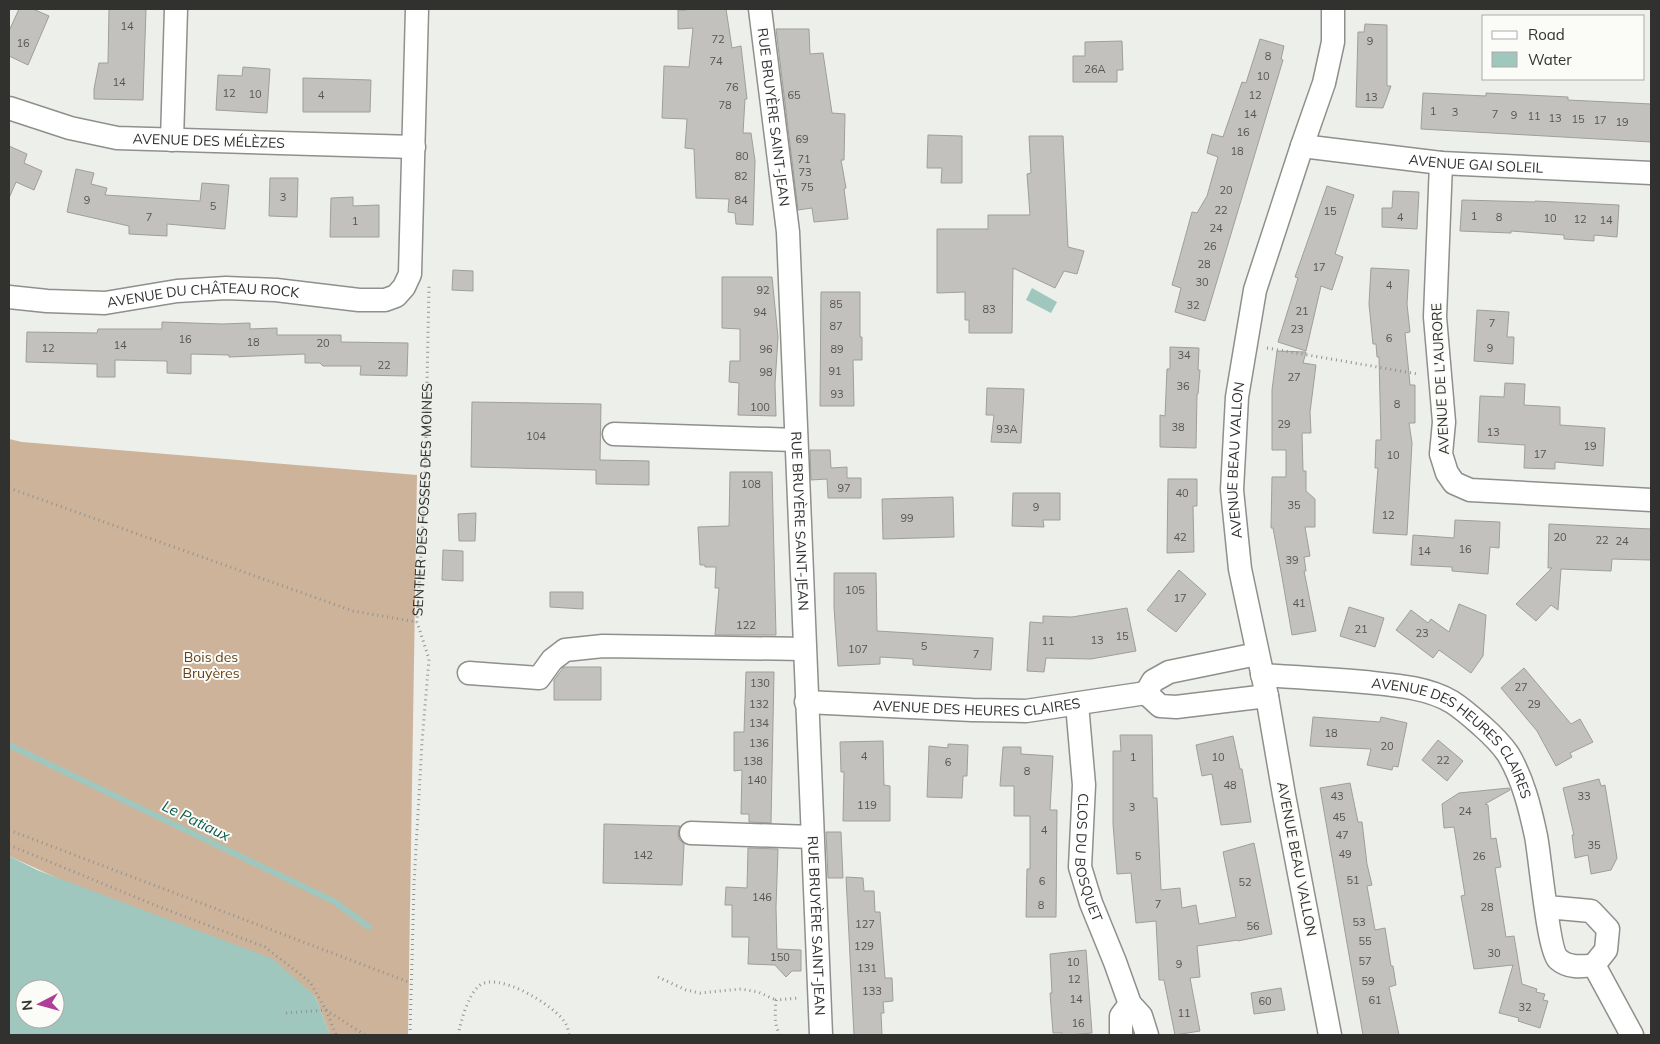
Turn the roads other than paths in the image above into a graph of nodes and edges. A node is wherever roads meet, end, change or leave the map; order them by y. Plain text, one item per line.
1 (176, 9) edge
2 (417, 9) edge
3 (760, 9) edge
4 (1333, 9) edge
5 (9, 108) edge
6 (172, 140) junction
7 (1302, 146) junction
8 (414, 147) junction
9 (1441, 163) junction
10 (1651, 173) edge
11 (9, 297) edge
12 (614, 434) dead end
13 (796, 440) junction
14 (1651, 500) edge
15 (804, 649) junction
16 (469, 672) dead end
17 (1262, 675) junction
18 (1146, 693) junction
19 (806, 702) junction
20 (1077, 704) junction
21 (691, 833) dead end
22 (812, 837) junction
23 (1546, 907) junction
24 (1594, 965) junction
25 (1130, 1004) junction
26 (821, 1035) edge
27 (1121, 1035) edge
28 (1147, 1035) edge
29 (1330, 1035) edge
30 (1632, 1035) edge

1 - 6 street
2 - 8 street
3 - 13 street, RUE BRUYÈRE SAINT-JEAN
4 - 7 street, AVENUE BEAU VALLON
5 - 6 street, AVENUE DES MÉLÈZES
6 - 8 street, AVENUE DES MÉLÈZES
7 - 9 street, AVENUE GAI SOLEIL
7 - 17 street, AVENUE BEAU VALLON
8 - 11 street, AVENUE DU CHÂTEAU ROCK
9 - 10 street, AVENUE GAI SOLEIL
9 - 14 street, AVENUE DE L'AURORE
12 - 13 street
13 - 15 street, RUE BRUYÈRE SAINT-JEAN
15 - 16 street
15 - 19 street, RUE BRUYÈRE SAINT-JEAN
17 - 18 street, AVENUE DES HEURES CLAIRES
17 - 18 street, AVENUE DES HEURES CLAIRES
17 - 23 street, AVENUE DES HEURES CLAIRES
17 - 29 street, AVENUE BEAU VALLON
18 - 20 street, AVENUE DES HEURES CLAIRES
19 - 20 street, AVENUE DES HEURES CLAIRES
19 - 22 street, RUE BRUYÈRE SAINT-JEAN
20 - 25 street, CLOS DU BOSQUET
21 - 22 street
22 - 26 street, RUE BRUYÈRE SAINT-JEAN
23 - 24 street, AVENUE DES HEURES CLAIRES
23 - 24 street
24 - 30 street
25 - 27 street
25 - 28 street, CLOS DU BOSQUET

